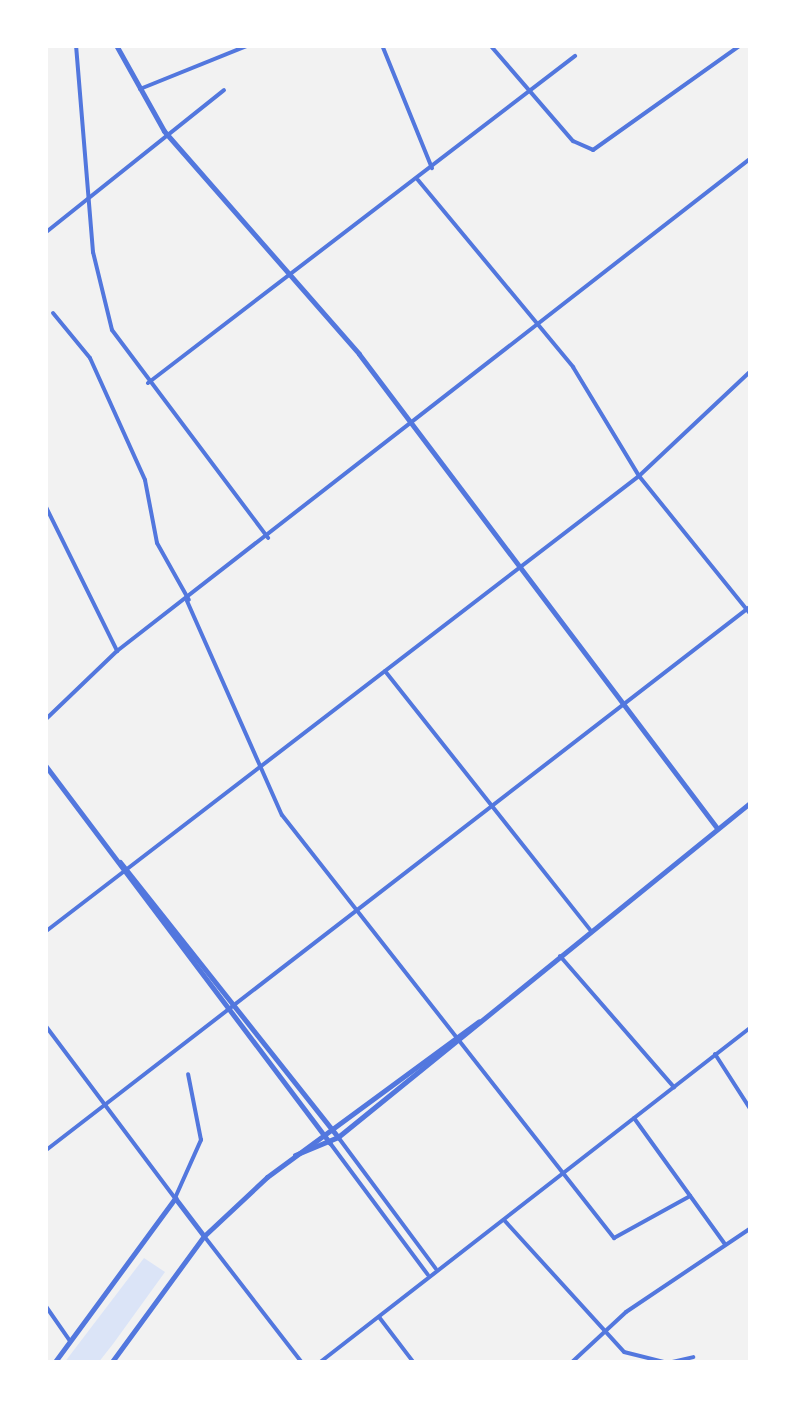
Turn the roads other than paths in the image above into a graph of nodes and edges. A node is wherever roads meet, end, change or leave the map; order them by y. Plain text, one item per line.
1 (76, 45) edge
2 (116, 45) edge
3 (249, 45) edge
4 (382, 45) edge
5 (490, 45) edge
6 (741, 45) edge
7 (575, 56) dead end
8 (140, 89) junction
9 (224, 90) dead end
10 (528, 91) junction
11 (164, 131) junction
12 (751, 158) edge
13 (432, 168) junction
14 (418, 180) junction
15 (89, 194) junction
16 (45, 233) edge
17 (287, 274) junction
18 (53, 313) dead end
19 (534, 321) junction
20 (751, 371) edge
21 (148, 383) junction
22 (412, 422) junction
23 (640, 476) junction
24 (45, 505) edge
25 (268, 538) junction
26 (519, 567) junction
27 (188, 601) junction
28 (750, 610) edge
29 (117, 651) junction
30 (385, 672) junction
31 (620, 702) junction
32 (45, 720) edge
33 (45, 765) edge
34 (255, 771) junction
35 (751, 802) edge
36 (489, 803) junction
37 (717, 828) junction
38 (117, 860) junction
39 (130, 869) junction
40 (123, 874) junction
41 (355, 909) junction
42 (590, 931) junction
43 (45, 932) edge
44 (179, 933) junction
45 (172, 938) junction
46 (560, 956) junction
47 (233, 1005) junction
48 (227, 1011) junction
49 (486, 1017) junction
50 (45, 1025) edge
51 (751, 1027) edge
52 (455, 1032) junction
53 (460, 1041) junction
54 (715, 1054) junction
55 (188, 1074) dead end
56 (392, 1080) junction
57 (674, 1087) junction
58 (399, 1090) junction
59 (106, 1104) junction
60 (751, 1110) edge
61 (634, 1118) junction
62 (330, 1126) junction
63 (321, 1133) junction
64 (338, 1137) junction
65 (330, 1143) junction
66 (45, 1151) edge
67 (295, 1155) junction
68 (563, 1173) junction
69 (690, 1196) junction
70 (175, 1198) junction
71 (503, 1220) junction
72 (751, 1228) edge
73 (204, 1236) junction
74 (726, 1245) junction
75 (436, 1270) junction
76 (428, 1275) junction
77 (45, 1304) edge
78 (379, 1316) junction
79 (603, 1332) junction
80 (70, 1341) junction
81 (694, 1357) dead end
82 (54, 1363) edge
83 (110, 1363) edge
84 (302, 1363) edge
85 (319, 1363) edge
86 (414, 1363) edge
87 (572, 1363) edge

1 - 15 street
2 - 8 street
3 - 8 street
4 - 13 street
5 - 10 street
6 - 10 street
7 - 10 street
8 - 11 street
9 - 11 street
10 - 13 street
11 - 15 street
11 - 17 street
12 - 19 street
13 - 14 street
14 - 17 street
14 - 19 street
15 - 16 street
15 - 21 street
17 - 21 street
17 - 22 street
18 - 27 street
19 - 22 street
19 - 23 street
20 - 23 street
21 - 25 street
22 - 25 street
22 - 26 street
23 - 26 street
23 - 28 street
24 - 29 street
25 - 27 street
26 - 30 street
26 - 31 street
27 - 29 street
27 - 34 street
28 - 31 street
29 - 32 street
30 - 34 street
30 - 36 street
31 - 36 street
31 - 37 street
33 - 38 street
34 - 39 street
34 - 41 street
35 - 37 street
36 - 41 street
36 - 42 street
37 - 42 street
38 - 39 street
38 - 40 street
39 - 40 street
39 - 44 street
40 - 43 street
40 - 45 street
41 - 47 street
41 - 52 street
42 - 46 street
44 - 45 street
44 - 47 street
45 - 48 street
46 - 49 street
46 - 57 street
47 - 48 street
47 - 62 street
48 - 59 street
48 - 63 street
49 - 52 street
49 - 53 street
50 - 59 street
51 - 54 street
52 - 53 street
52 - 56 street
53 - 58 street
53 - 68 street
54 - 57 street
54 - 60 street
55 - 70 street
56 - 58 street
56 - 62 street
57 - 61 street
58 - 64 street
59 - 66 street
59 - 70 street
61 - 68 street
61 - 69 street
62 - 63 street
62 - 64 street
63 - 65 street
63 - 67 street
64 - 65 street
64 - 75 street
65 - 67 street
65 - 76 street
67 - 73 street
68 - 69 street
68 - 71 street
69 - 74 street
70 - 73 street
70 - 80 street
71 - 75 street
71 - 79 street
72 - 74 street
73 - 83 street
73 - 84 street
74 - 79 street
75 - 76 street
76 - 78 street
77 - 80 street
78 - 85 street
78 - 86 street
79 - 81 street
79 - 87 street
80 - 82 street

